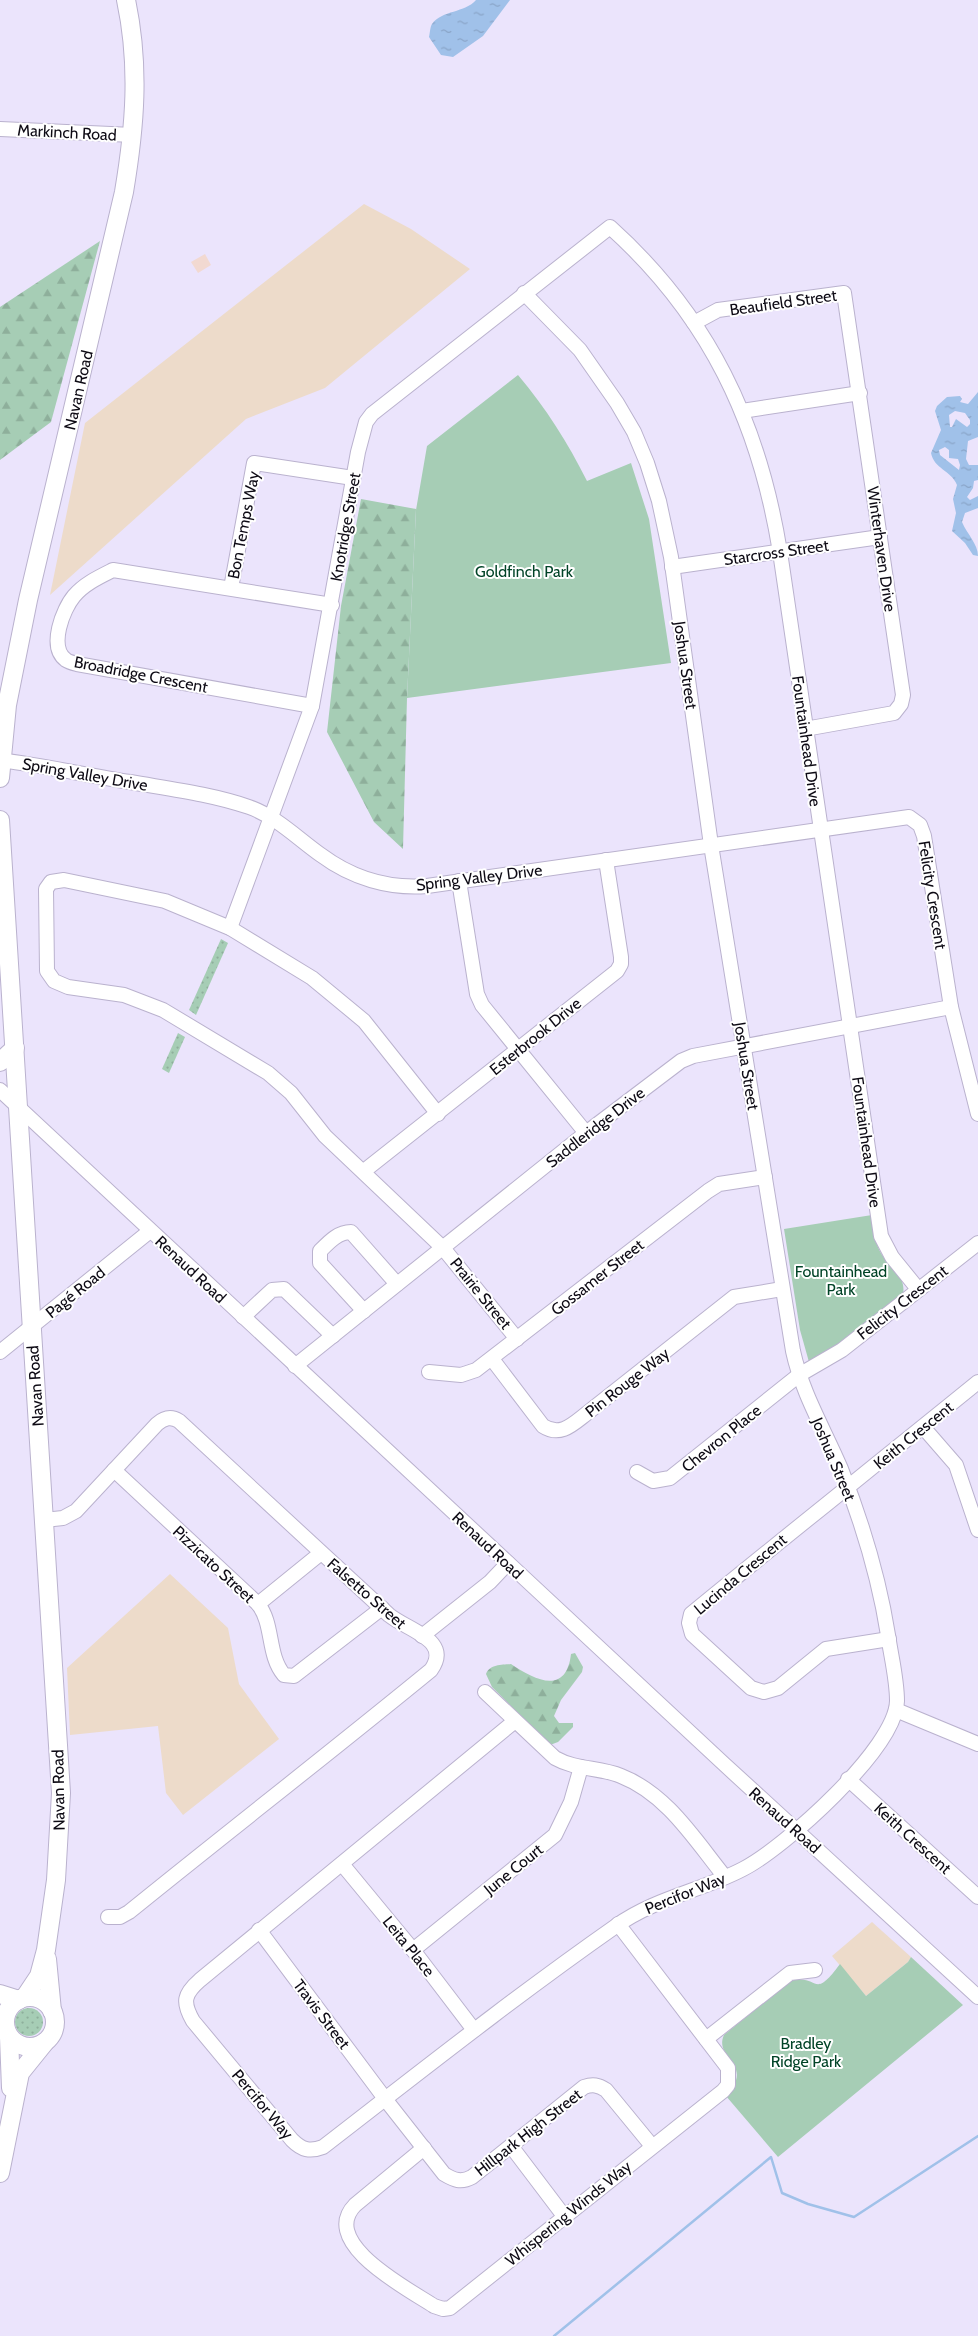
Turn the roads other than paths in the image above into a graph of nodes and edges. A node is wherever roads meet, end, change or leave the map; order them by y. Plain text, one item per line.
1 (126, 0) edge
2 (0, 129) edge
3 (134, 135) junction
4 (610, 227) joint
5 (524, 293) junction
6 (844, 293) joint
7 (694, 323) junction
8 (860, 393) junction
9 (742, 411) junction
10 (353, 478) junction
11 (880, 537) junction
12 (780, 552) junction
13 (672, 567) junction
14 (231, 588) junction
15 (332, 605) junction
16 (312, 706) junction
17 (805, 729) junction
18 (1, 760) edge
19 (0, 778) edge
20 (272, 818) junction
21 (0, 820) edge
22 (820, 829) junction
23 (711, 844) junction
24 (606, 860) junction
25 (459, 881) junction
26 (230, 928) junction
27 (951, 1007) junction
28 (850, 1027) junction
29 (14, 1048) junction
30 (744, 1048) junction
31 (520, 1049) junction
32 (0, 1062) edge
33 (0, 1090) edge
34 (19, 1107) junction
35 (438, 1114) junction
36 (978, 1114) edge
37 (586, 1133) junction
38 (364, 1171) junction
39 (765, 1177) junction
40 (150, 1231) junction
41 (978, 1243) edge
42 (443, 1248) junction
43 (398, 1284) junction
44 (782, 1288) junction
45 (918, 1289) junction
46 (364, 1311) junction
47 (243, 1317) junction
48 (32, 1328) junction
49 (333, 1336) junction
50 (518, 1339) junction
51 (0, 1352) edge
52 (492, 1359) junction
53 (295, 1366) junction
54 (429, 1372) dead end
55 (799, 1376) junction
56 (978, 1382) edge
57 (923, 1427) junction
58 (114, 1470) junction
59 (637, 1472) dead end
60 (848, 1487) junction
61 (44, 1520) junction
62 (978, 1530) edge
63 (321, 1553) junction
64 (508, 1564) junction
65 (258, 1604) junction
66 (382, 1608) junction
67 (422, 1636) junction
68 (889, 1639) junction
69 (485, 1692) dead end
70 (896, 1710) junction
71 (515, 1721) junction
72 (978, 1744) edge
73 (582, 1767) junction
74 (848, 1779) junction
75 (797, 1830) junction
76 (342, 1864) junction
77 (725, 1877) junction
78 (978, 1897) edge
79 (108, 1917) dead end
80 (618, 1924) junction
81 (259, 1930) junction
82 (46, 1950) junction
83 (413, 1950) junction
84 (815, 1970) dead end
85 (0, 1994) edge
86 (978, 1997) edge
87 (22, 1999) junction
88 (52, 2011) junction
89 (5, 2028) edge
90 (474, 2030) junction
91 (706, 2039) junction
92 (46, 2041) junction
93 (386, 2099) junction
94 (11, 2111) junction
95 (511, 2146) junction
96 (652, 2146) junction
97 (424, 2148) junction
98 (0, 2173) edge
99 (564, 2216) junction

1 - 3 main road, Navan Road
2 - 3 street, Markinch Road
3 - 18 main road, Navan Road
4 - 5 street, Knotridge Street
4 - 7 street, Fountainhead Drive
5 - 10 street, Knotridge Street
5 - 13 street, Joshua Street
6 - 7 street, Beaufield Street
6 - 8 street, Winterhaven Drive
7 - 9 street, Fountainhead Drive
8 - 9 street
8 - 11 street, Winterhaven Drive
9 - 12 street, Fountainhead Drive
10 - 14 street, Bon Temps Way
10 - 15 street, Knotridge Street
11 - 12 street, Starcross Street
11 - 17 street, Winterhaven Drive
12 - 13 street, Starcross Street
12 - 17 street, Fountainhead Drive
13 - 23 street, Joshua Street
14 - 15 street, Broadridge Crescent
14 - 16 street, Broadridge Crescent
15 - 16 street, Knotridge Street
16 - 20 street, Knotridge Street
17 - 22 street, Fountainhead Drive
18 - 19 main road, Navan Road
18 - 20 street, Spring Valley Drive
20 - 25 street, Spring Valley Drive
20 - 26 street, Knotridge Street
21 - 29 main road, Navan Road
22 - 23 street, Felicity Crescent
22 - 27 street, Felicity Crescent
22 - 28 street, Fountainhead Drive
23 - 24 street, Spring Valley Drive
23 - 30 street, Joshua Street
24 - 25 street, Spring Valley Drive
24 - 31 street, Esterbrook Drive
25 - 31 street
26 - 35 street
26 - 38 street, Prairie Street
27 - 28 street, Saddleridge Drive
27 - 36 street, Felicity Crescent
28 - 30 street, Saddleridge Drive
28 - 45 street, Fountainhead Drive
29 - 32 main road
29 - 34 main road, Navan Road
30 - 37 street, Saddleridge Drive
30 - 39 street, Joshua Street
31 - 35 street, Esterbrook Drive
31 - 37 street
33 - 34 street, Renaud Road
34 - 40 street, Renaud Road
34 - 48 main road, Navan Road
35 - 38 street, Esterbrook Drive
37 - 42 street, Saddleridge Drive
38 - 42 street, Prairie Street
39 - 44 street, Joshua Street
39 - 50 street, Gossamer Street
40 - 47 street, Renaud Road
40 - 48 street, Pagé Road
41 - 45 street, Felicity Crescent
42 - 43 street, Saddleridge Drive
42 - 50 street, Prairie Street
43 - 46 street, Saddleridge Drive
43 - 46 street
44 - 52 street, Pin Rouge Way
44 - 55 street, Joshua Street
45 - 55 street, Felicity Crescent
46 - 49 street, Saddleridge Drive
47 - 49 street
47 - 53 street, Renaud Road
48 - 51 street, Pagé Road
48 - 61 main road, Navan Road
49 - 53 street, Saddleridge Drive
50 - 52 street, Gossamer Street
52 - 54 street, Gossamer Street
53 - 64 street, Renaud Road
55 - 59 street, Chevron Place
55 - 60 street, Joshua Street
56 - 57 street, Keith Crescent
57 - 60 street, Keith Crescent
57 - 62 street
58 - 61 street, Falsetto Street
58 - 63 street, Falsetto Street
58 - 65 street, Pizzicato Street
60 - 68 street, Joshua Street
60 - 68 street, Lucinda Crescent
61 - 82 main road, Navan Road
63 - 65 street
63 - 66 street, Falsetto Street
64 - 67 street
64 - 75 street, Renaud Road
65 - 66 street, Pizzicato Street
66 - 67 street, Falsetto Street
67 - 79 street, Falsetto Street
68 - 70 street, Joshua Street
69 - 71 street
70 - 72 street
70 - 74 street, Joshua Street
71 - 73 street
71 - 76 street, Percifor Way
73 - 77 street
73 - 83 street, June Court
74 - 75 street, Joshua Street
74 - 78 street, Keith Crescent
75 - 77 street, Percifor Way
75 - 86 street, Renaud Road
76 - 81 street, Percifor Way
76 - 83 street, Leita Place
77 - 80 street, Percifor Way
80 - 90 street, Percifor Way
80 - 91 street, Whispering Winds Way
81 - 93 street, Travis Street
81 - 93 street, Percifor Way
82 - 87 main road, Navan Road
82 - 88 main road, Navan Road
83 - 90 street, Leita Place
84 - 91 street
85 - 87 main road
87 - 88 main road
87 - 89 main road
88 - 92 main road
89 - 92 main road
89 - 94 main road
90 - 93 street, Percifor Way
91 - 96 street, Whispering Winds Way
92 - 94 main road
93 - 97 street, Hillpark High Street
94 - 98 main road
95 - 96 street, Hillpark High Street
95 - 97 street, Hillpark High Street
95 - 99 street
96 - 99 street, Whispering Winds Way
97 - 99 street, Whispering Winds Way

